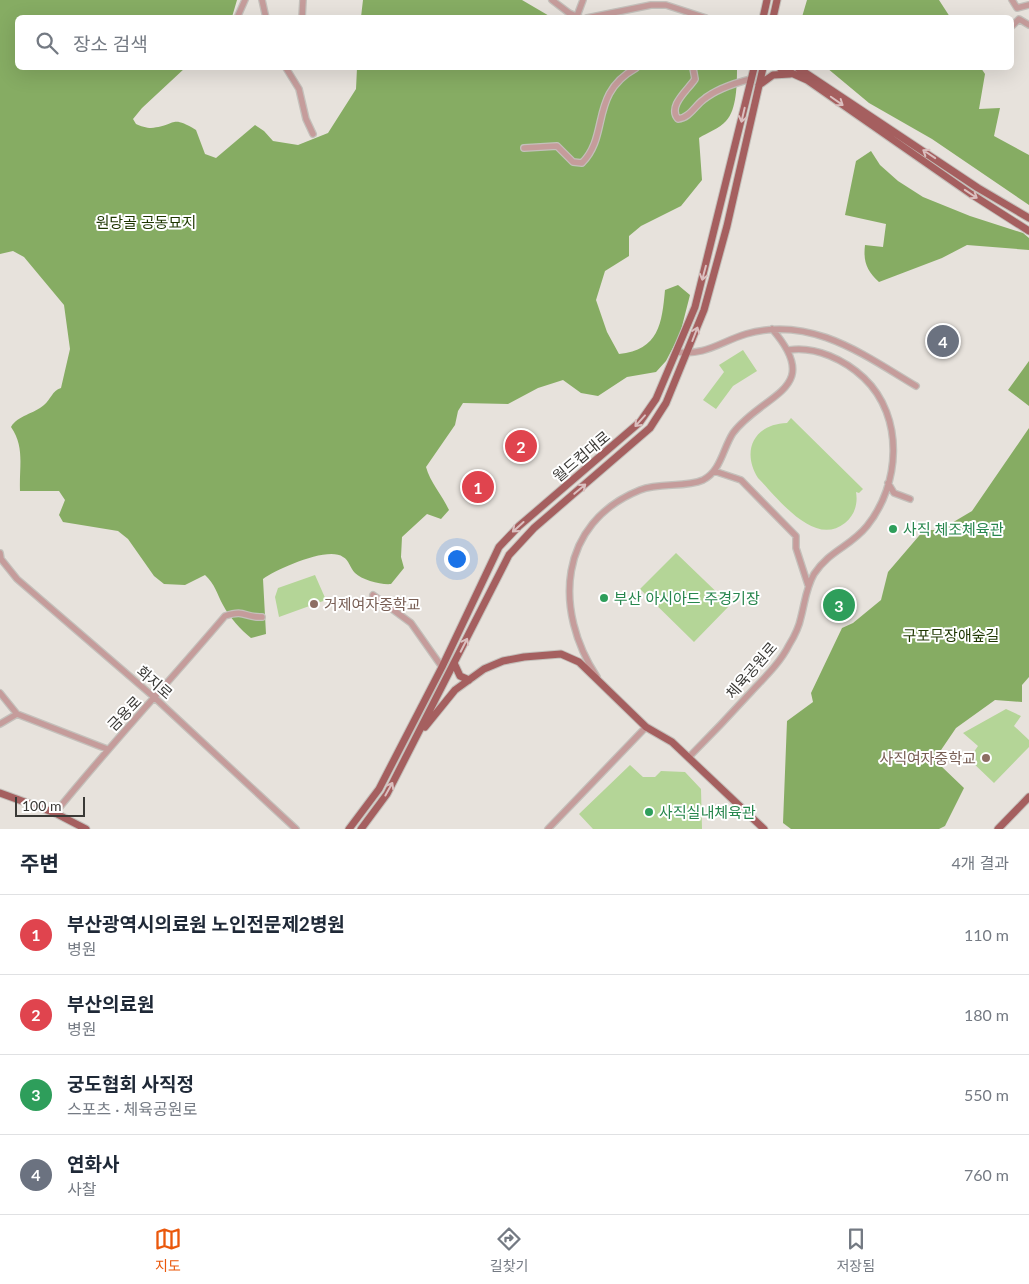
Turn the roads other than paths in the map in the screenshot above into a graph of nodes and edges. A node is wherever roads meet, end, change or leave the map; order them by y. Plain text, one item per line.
1 (245, 0) edge
2 (262, 0) edge
3 (303, 0) edge
4 (552, 0) edge
5 (583, 0) edge
6 (767, 0) edge
7 (777, 0) edge
8 (1012, 0) edge
9 (1029, 5) edge
10 (238, 15) edge
11 (265, 15) edge
12 (302, 15) edge
13 (575, 15) edge
14 (579, 15) edge
15 (602, 15) edge
16 (697, 15) edge
17 (764, 15) edge
18 (774, 15) edge
19 (1014, 24) edge
20 (1029, 25) edge
21 (287, 70) edge
22 (632, 70) edge
23 (693, 70) edge
24 (753, 70) edge
25 (763, 70) edge
26 (805, 70) edge
27 (796, 71) edge
28 (810, 74) junction
29 (751, 79) junction
30 (759, 85) junction
31 (313, 134) dead end
32 (524, 148) dead end
33 (1029, 218) edge
34 (1029, 231) edge
35 (772, 329) junction
36 (789, 350) junction
37 (677, 352) junction
38 (687, 354) junction
39 (916, 386) dead end
40 (714, 471) junction
41 (888, 483) junction
42 (910, 499) dead end
43 (0, 553) edge
44 (808, 585) junction
45 (373, 595) dead end
46 (262, 617) dead end
47 (454, 663) junction
48 (442, 667) junction
49 (598, 678) junction
50 (469, 680) junction
51 (0, 693) edge
52 (156, 698) junction
53 (17, 714) junction
54 (0, 724) edge
55 (646, 727) junction
56 (415, 739) junction
57 (107, 749) junction
58 (689, 758) junction
59 (0, 793) edge
60 (1029, 798) edge
61 (55, 813) junction
62 (368, 826) edge
63 (86, 829) edge
64 (296, 829) edge
65 (349, 829) edge
66 (361, 829) edge
67 (548, 829) edge
68 (764, 829) edge
69 (998, 829) edge

1 - 10 street
2 - 11 street
3 - 12 street
4 - 13 street
5 - 14 street
6 - 17 main road
7 - 18 main road
8 - 9 street
15 - 16 street
19 - 20 street
21 - 31 street
22 - 32 street
23 - 29 street
24 - 29 main road, 월드컵대로
25 - 30 main road, 월드컵대로
26 - 28 main road
27 - 28 main road
27 - 30 main road
27 -> 34 main road
33 -> 28 main road
29 -> 37 main road, 월드컵대로
38 -> 30 main road, 월드컵대로
35 - 36 street
35 - 38 street
35 - 39 street
36 - 40 street
36 - 41 street, 체육공원로
37 - 38 street
37 -> 48 main road, 월드컵대로
47 -> 38 main road, 월드컵대로
40 - 44 street
40 - 49 street
41 - 42 street
41 - 44 street, 체육공원로
43 - 52 street, 화지로
44 - 58 street, 체육공원로
45 - 48 street
46 - 52 street, 금용로
47 - 50 main road
47 - 56 main road, 월드컵대로
48 - 65 main road, 월드컵대로
49 - 50 main road
49 - 55 main road
50 - 56 main road
51 - 53 street
52 - 57 street, 금용로
52 - 64 street, 화지로
53 - 54 street
53 - 57 street
55 - 58 main road
55 - 67 street
62 -> 56 main road, 월드컵대로
57 - 61 street, 금용로
58 - 68 main road
59 - 61 main road
60 - 69 main road
61 - 63 main road
62 - 66 main road, 월드컵대로

